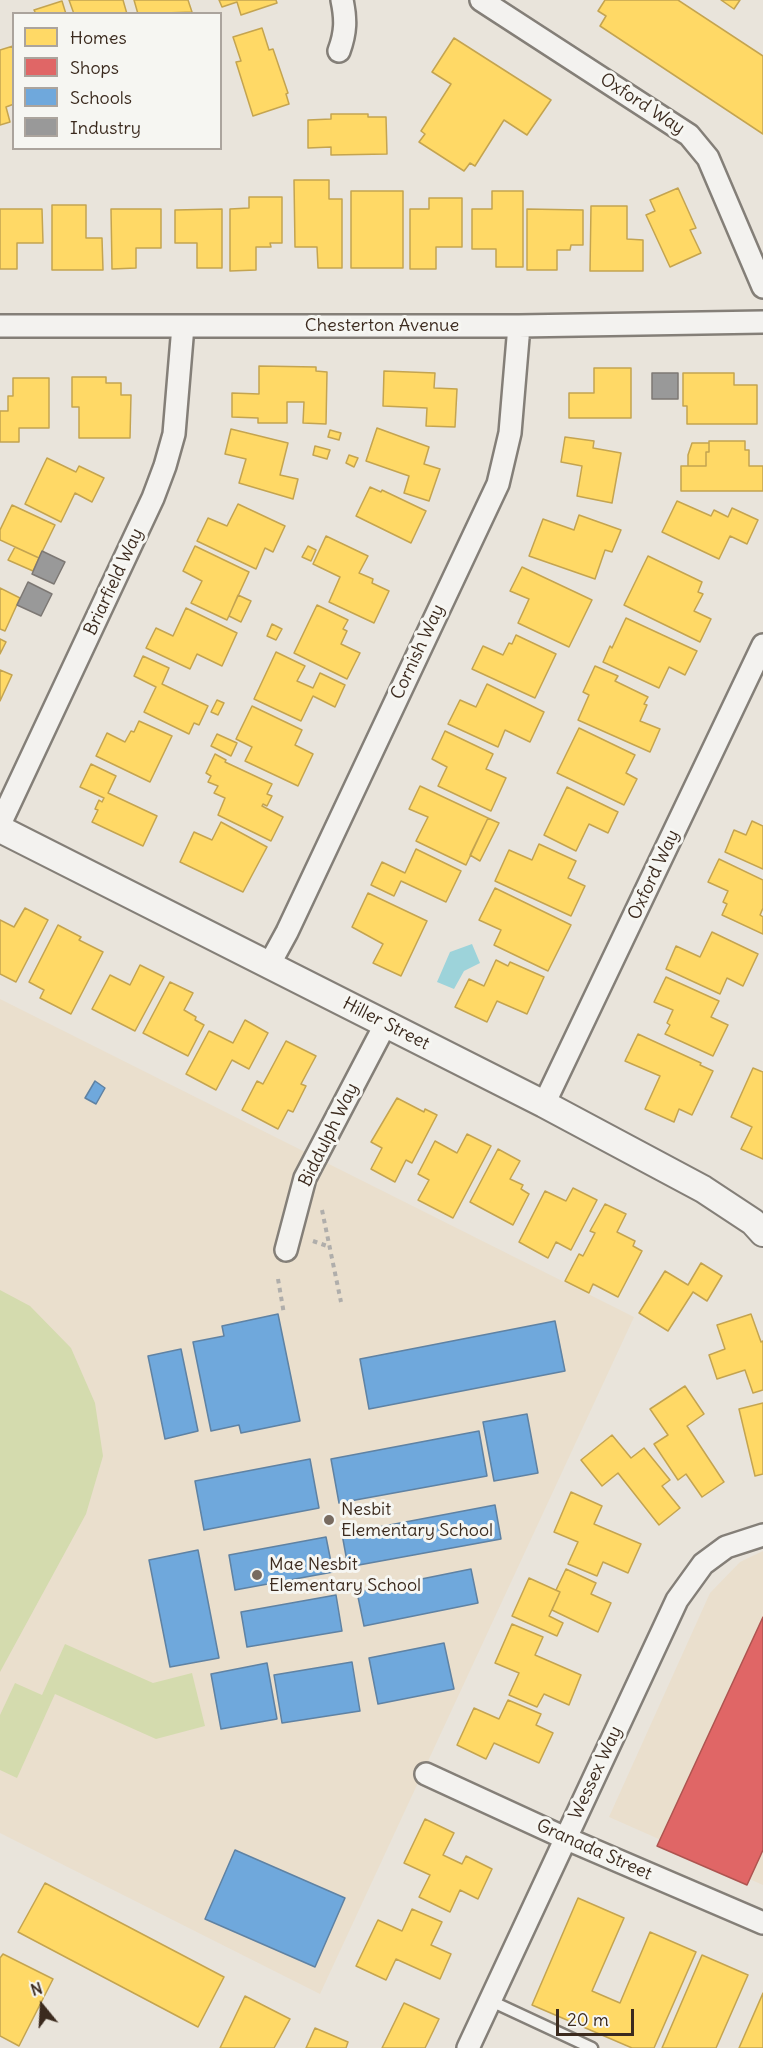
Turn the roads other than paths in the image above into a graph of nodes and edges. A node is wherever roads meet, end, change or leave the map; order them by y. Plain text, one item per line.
1 (342, 0) edge
2 (481, 0) edge
3 (339, 51) dead end
4 (763, 287) edge
5 (763, 322) edge
6 (0, 326) edge
7 (183, 326) junction
8 (519, 326) junction
9 (763, 645) edge
10 (0, 824) edge
11 (0, 829) edge
12 (269, 965) junction
13 (386, 1025) junction
14 (544, 1104) junction
15 (763, 1233) edge
16 (286, 1250) dead end
17 (763, 1535) edge
18 (426, 1774) dead end
19 (565, 1838) junction
20 (763, 1923) edge
21 (491, 2001) junction
22 (468, 2048) edge
23 (592, 2048) edge

1 - 3 street
2 - 4 street, Oxford Way
5 - 8 street, Chesterton Avenue
6 - 7 street, Chesterton Avenue
7 - 8 street, Chesterton Avenue
7 - 10 street, Briarfield Way
8 - 12 street, Cornish Way
9 - 14 street, Oxford Way
11 - 12 street, Hiller Street
12 - 13 street, Hiller Street
13 - 14 street, Hiller Street
13 - 16 street, Biddulph Way
14 - 15 street, Hiller Street
17 - 19 street, Wessex Way
18 - 19 street, Granada Street
19 - 20 street, Granada Street
19 - 21 street, Wessex Way
21 - 22 street, Wessex Way
21 - 23 lane

